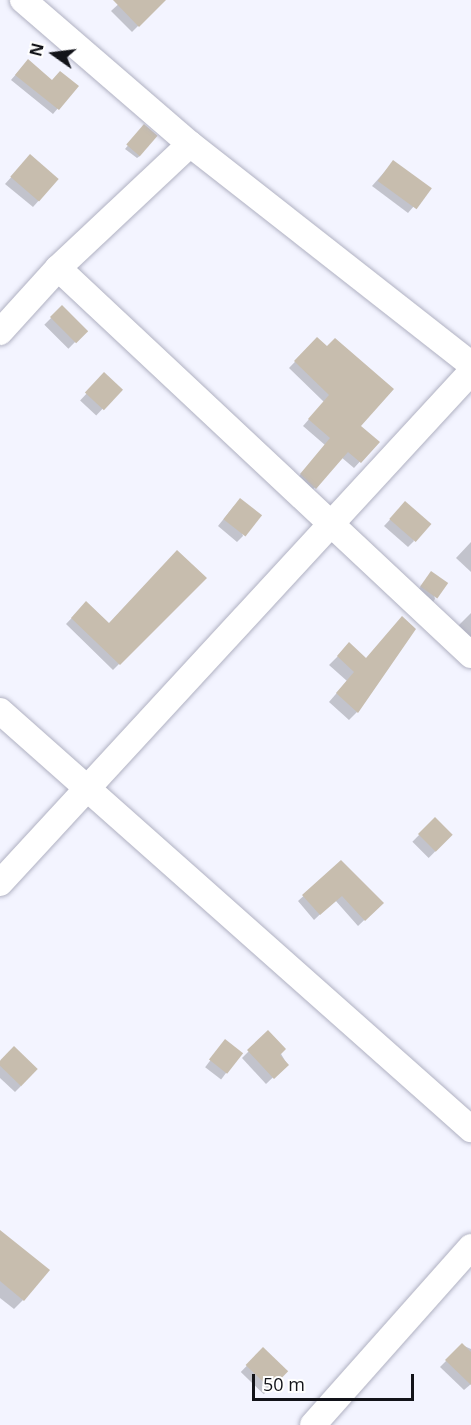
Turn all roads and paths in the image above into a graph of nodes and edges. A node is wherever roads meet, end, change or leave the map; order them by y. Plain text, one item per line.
1 (23, 0) edge
2 (190, 144) junction
3 (58, 268) junction
4 (0, 332) edge
5 (471, 364) edge
6 (471, 372) edge
7 (330, 524) junction
8 (471, 655) edge
9 (0, 711) edge
10 (86, 787) junction
11 (0, 883) edge
12 (471, 1129) edge
13 (471, 1247) edge
14 (313, 1425) edge

1 - 2 street
2 - 3 street
2 - 5 street
3 - 4 street
3 - 7 street
6 - 7 street
7 - 8 street
7 - 10 street
9 - 10 street
10 - 11 street
10 - 12 street
13 - 14 street

